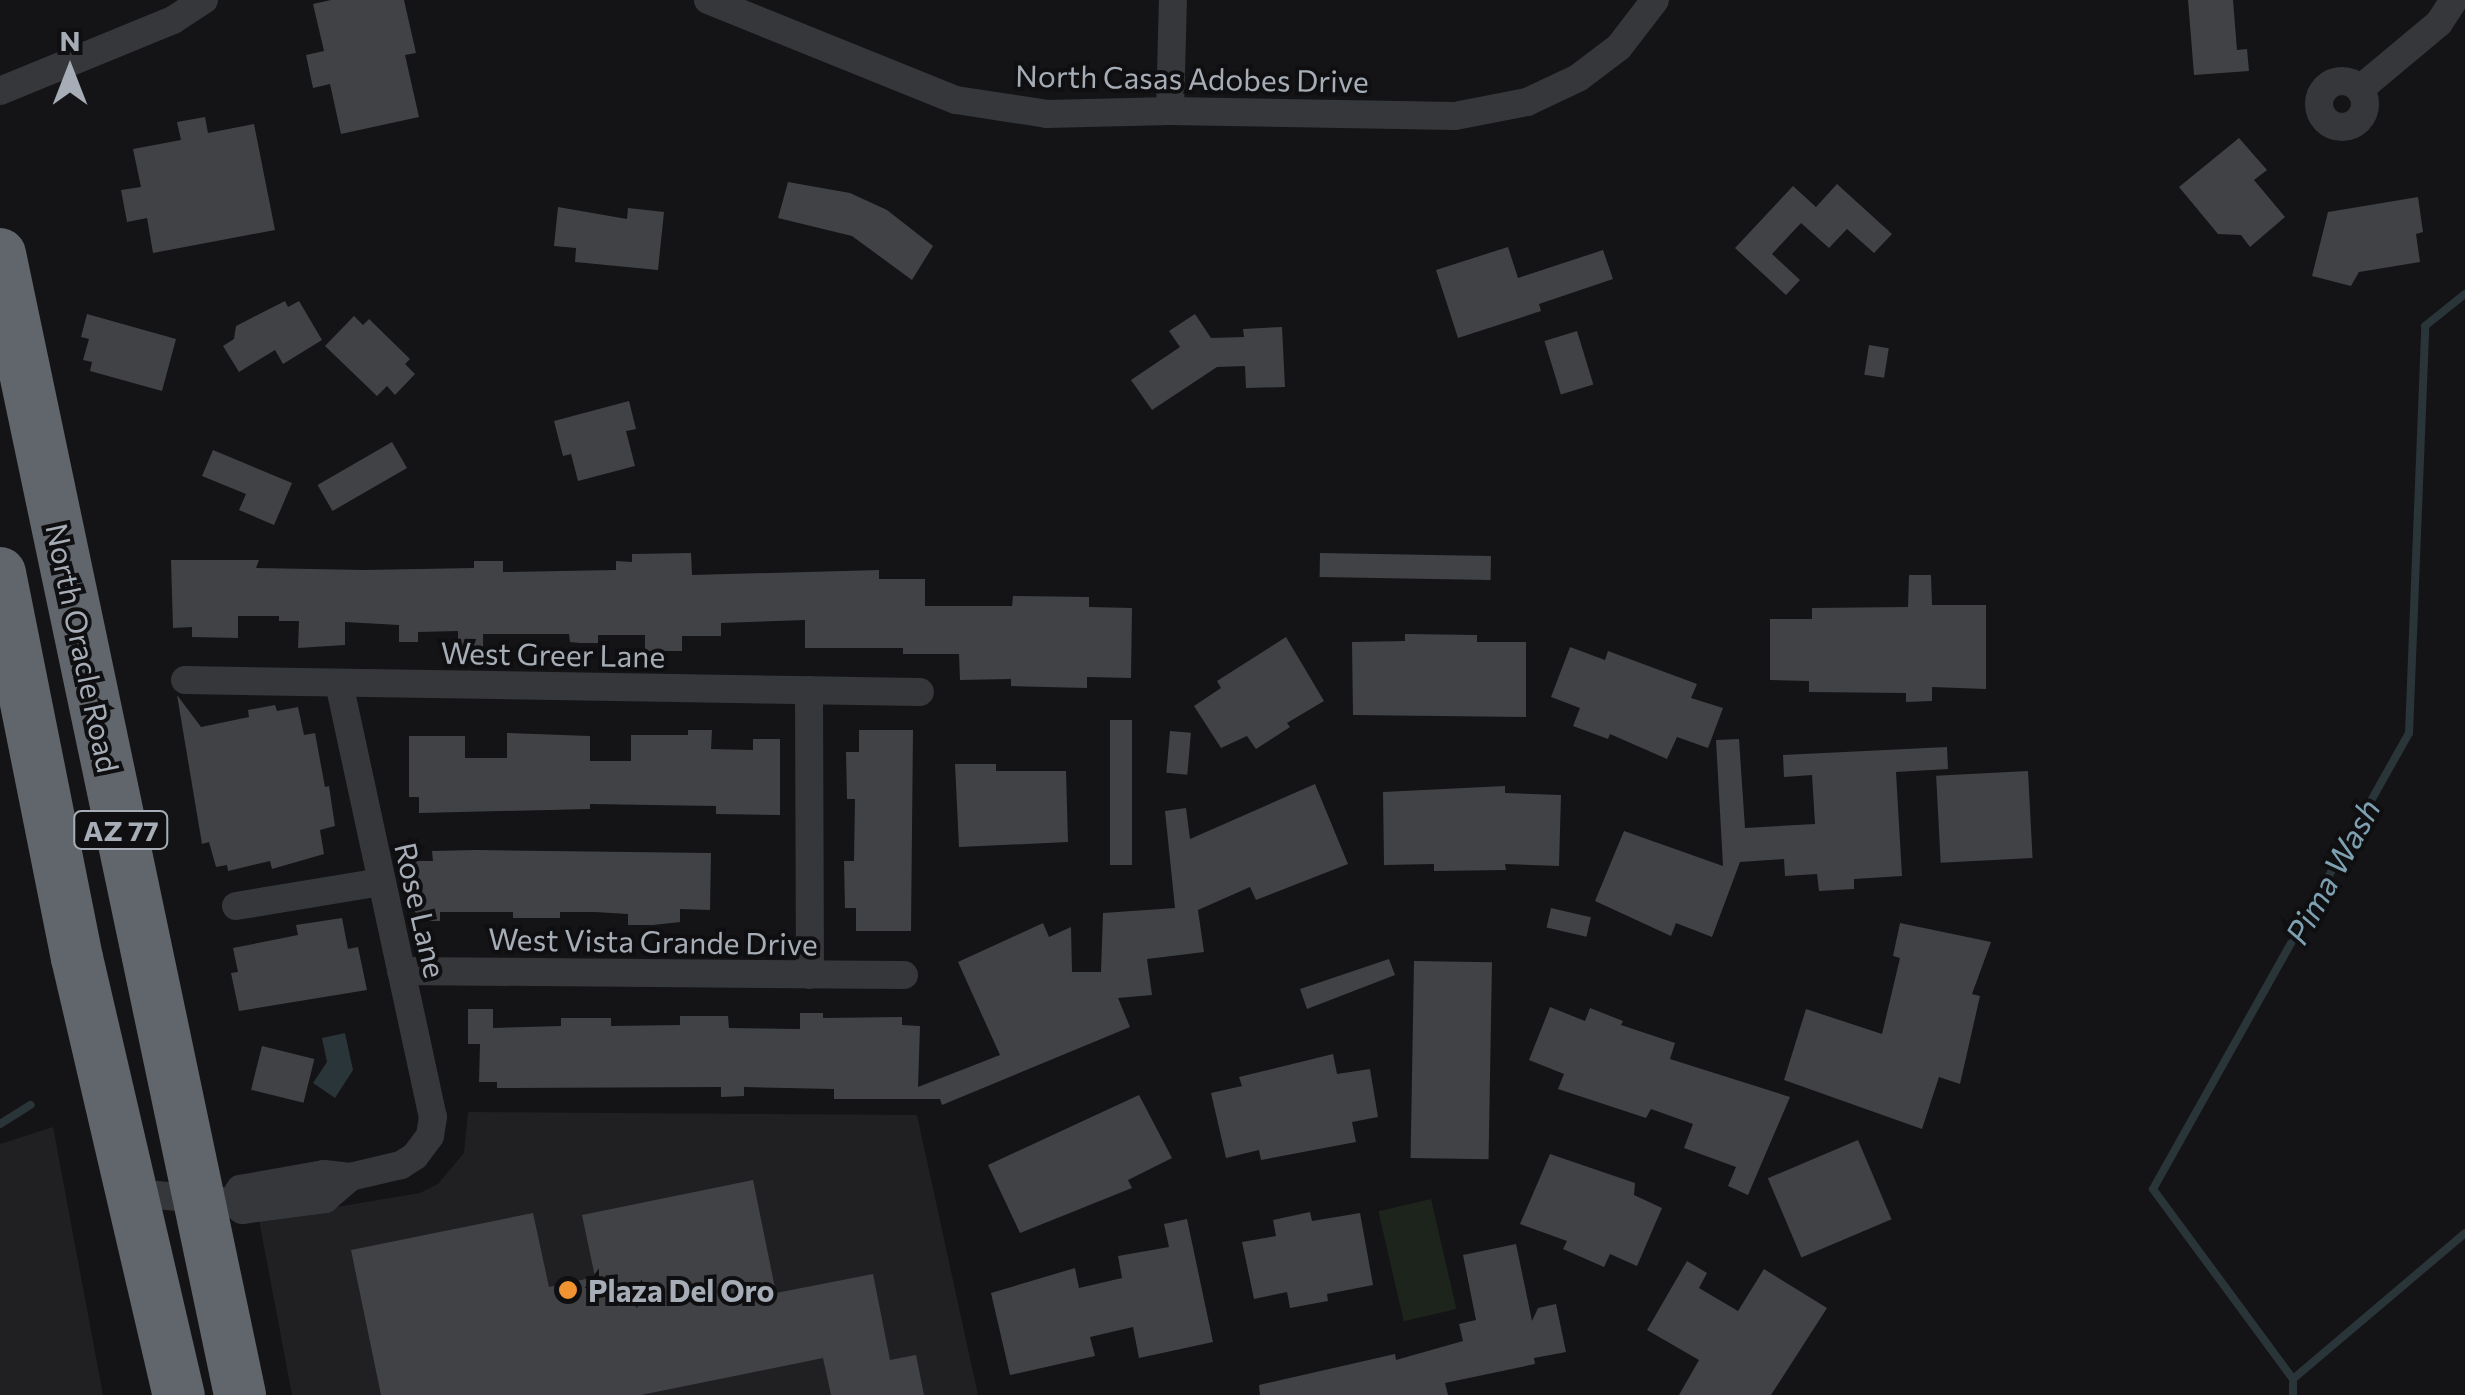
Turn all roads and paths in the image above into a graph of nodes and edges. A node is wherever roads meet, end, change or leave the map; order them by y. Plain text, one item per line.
1 (204, 0) edge
2 (708, 0) edge
3 (1173, 0) edge
4 (1655, 0) edge
5 (2454, 0) edge
6 (2360, 89) dead end
7 (0, 90) edge
8 (1170, 111) junction
9 (3, 286) edge
10 (0, 573) edge
11 (185, 680) dead end
12 (339, 683) junction
13 (808, 690) junction
14 (920, 692) dead end
15 (381, 882) junction
16 (236, 906) dead end
17 (401, 971) junction
18 (810, 975) junction
19 (904, 975) dead end
20 (135, 1193) junction
21 (216, 1200) junction
22 (179, 1395) edge
23 (240, 1395) edge

1 - 7 street
2 - 8 street, North Casas Adobes Drive
3 - 8 street
4 - 8 street, North Casas Adobes Drive
5 - 6 street
9 - 21 highway, North Oracle Road / AZ 77
10 - 20 highway, AZ 77
11 - 12 street, West Greer Lane
12 - 13 street, West Greer Lane
12 - 15 street, Rose Lane
13 - 14 street, West Greer Lane
13 - 18 street
15 - 16 street
15 - 17 street, Rose Lane
17 - 18 street, West Vista Grande Drive
17 - 21 street, Rose Lane
18 - 19 street, West Vista Grande Drive
20 - 21 street
20 - 22 highway, AZ 77
21 - 23 highway, North Oracle Road / AZ 77

